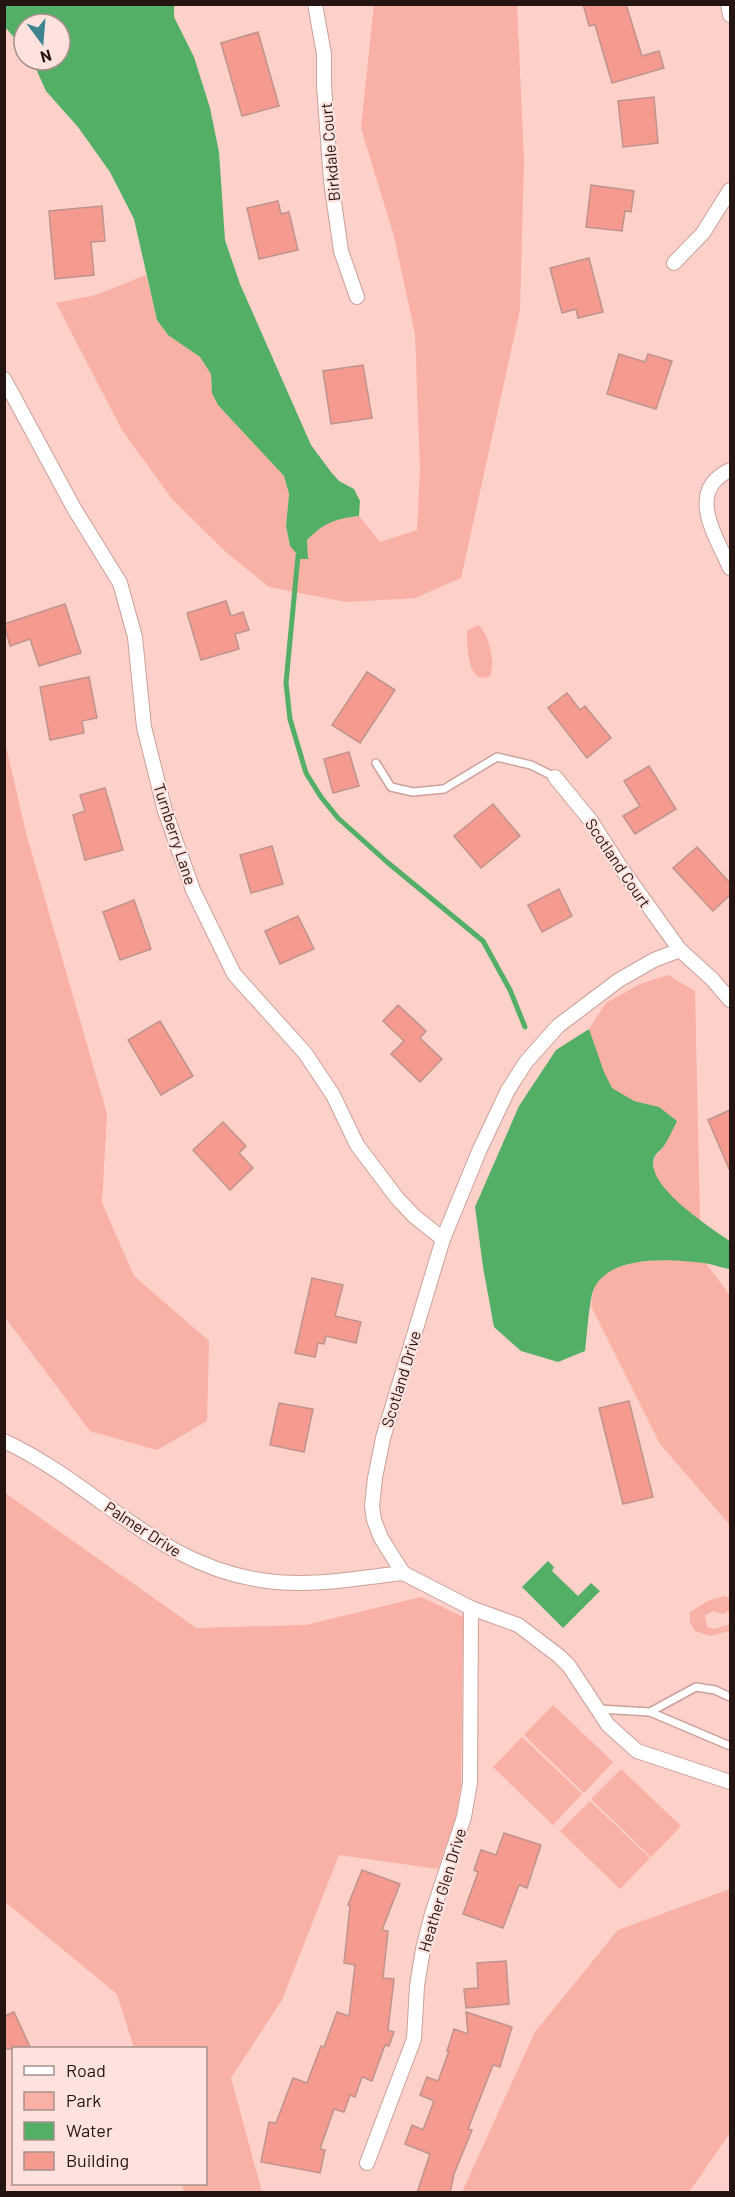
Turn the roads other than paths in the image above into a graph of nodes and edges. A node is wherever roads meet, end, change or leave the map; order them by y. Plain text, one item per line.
1 (315, 4) edge
2 (728, 4) edge
3 (730, 15) edge
4 (730, 190) edge
5 (674, 264) dead end
6 (357, 297) dead end
7 (4, 379) edge
8 (730, 470) edge
9 (730, 568) edge
10 (376, 763) dead end
11 (555, 777) joint
12 (680, 950) junction
13 (730, 1000) edge
14 (443, 1239) junction
15 (4, 1441) edge
16 (403, 1574) junction
17 (471, 1608) junction
18 (730, 1697) edge
19 (597, 1709) junction
20 (650, 1712) junction
21 (730, 1746) edge
22 (730, 1782) edge
23 (367, 2163) dead end

1 - 6 street, Birkdale Court
2 - 3 street
4 - 5 street
7 - 14 street, Turnberry Lane
8 - 9 street
10 - 11 lane
11 - 12 street, Scotland Court
12 - 13 street
12 - 14 street, Scotland Drive
14 - 16 street, Scotland Drive
15 - 16 street, Palmer Drive
16 - 17 street
17 - 19 street
17 - 23 street, Heather Glen Drive
18 - 20 lane
19 - 20 lane
19 - 22 street
20 - 21 lane

